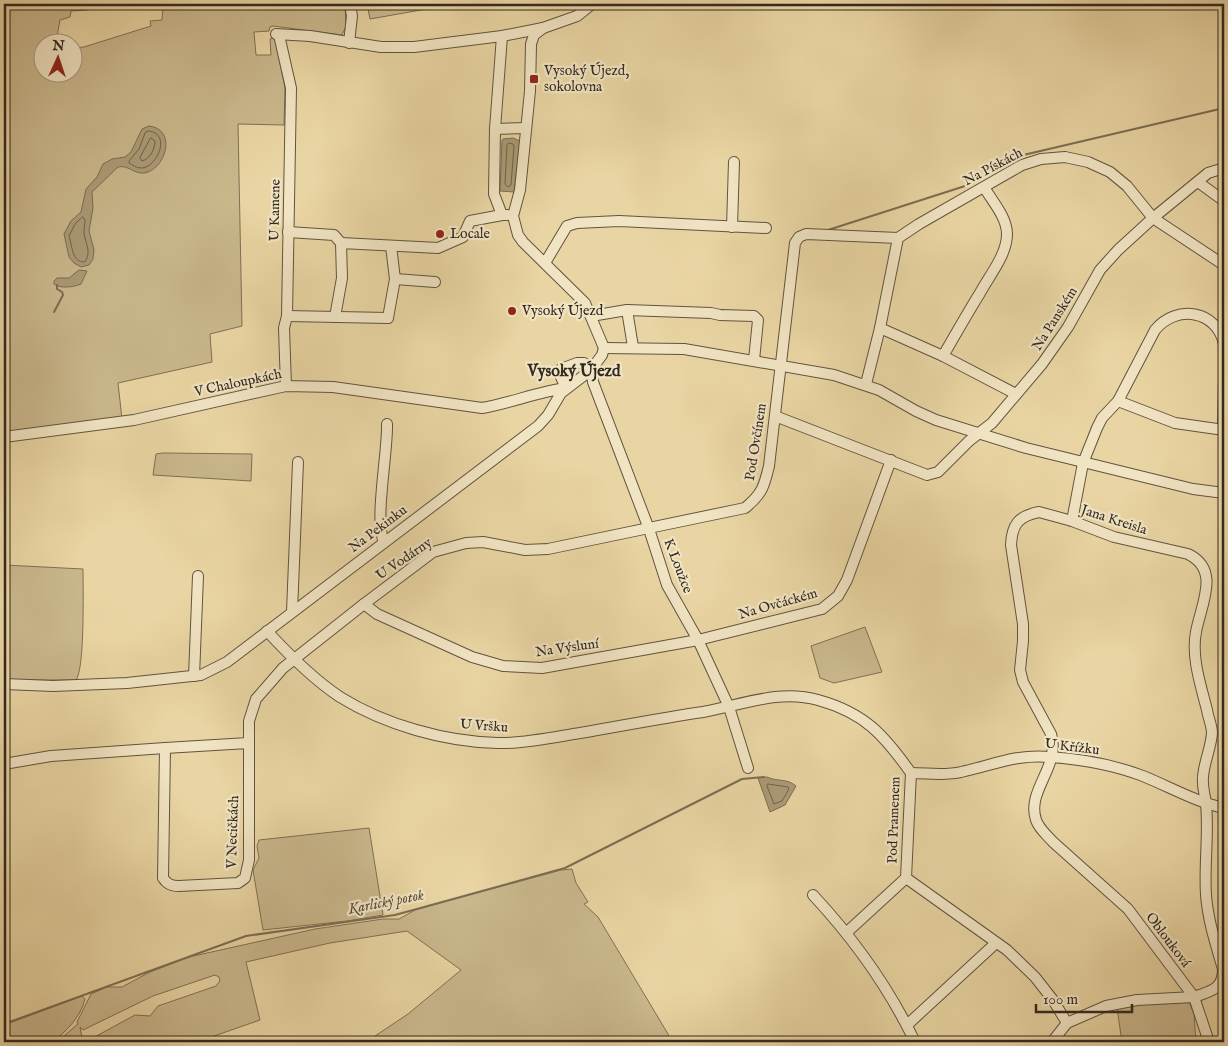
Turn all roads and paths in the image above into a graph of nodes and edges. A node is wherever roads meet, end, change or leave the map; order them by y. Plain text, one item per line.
1 (350, 4) edge
2 (592, 4) edge
3 (543, 28) junction
4 (502, 36) junction
5 (349, 43) junction
6 (526, 128) junction
7 (495, 129) junction
8 (734, 162) dead end
9 (1224, 168) edge
10 (1198, 182) junction
11 (984, 186) junction
12 (1224, 201) edge
13 (502, 215) junction
14 (513, 216) junction
15 (1152, 218) junction
16 (732, 227) junction
17 (766, 228) dead end
18 (288, 232) junction
19 (898, 238) junction
20 (341, 243) junction
21 (391, 246) junction
22 (545, 263) junction
23 (1224, 265) edge
24 (395, 279) junction
25 (435, 282) dead end
26 (627, 310) junction
27 (287, 316) junction
28 (591, 316) junction
29 (336, 317) junction
30 (880, 328) junction
31 (1224, 344) edge
32 (634, 347) junction
33 (604, 348) junction
34 (943, 356) junction
35 (754, 360) junction
36 (781, 365) junction
37 (591, 370) junction
38 (1224, 381) edge
39 (866, 384) junction
40 (286, 386) junction
41 (566, 388) junction
42 (1016, 394) junction
43 (1118, 402) junction
44 (775, 416) junction
45 (387, 424) dead end
46 (1224, 430) edge
47 (979, 433) junction
48 (4, 437) edge
49 (891, 460) junction
50 (298, 462) dead end
51 (1083, 463) junction
52 (1224, 494) edge
53 (1072, 521) junction
54 (649, 529) junction
55 (384, 542) junction
56 (198, 576) dead end
57 (364, 604) junction
58 (292, 612) junction
59 (267, 631) junction
60 (698, 640) junction
61 (294, 660) junction
62 (194, 676) junction
63 (4, 684) edge
64 (729, 707) junction
65 (248, 743) junction
66 (165, 748) junction
67 (1053, 757) junction
68 (4, 764) edge
69 (748, 768) dead end
70 (911, 772) junction
71 (1206, 804) junction
72 (1224, 808) edge
73 (906, 878) junction
74 (813, 895) dead end
75 (846, 933) junction
76 (996, 943) junction
77 (1194, 997) junction
78 (1067, 1023) junction
79 (907, 1025) junction
80 (915, 1042) edge
81 (1052, 1042) edge
82 (1209, 1042) edge

1 - 5 street
2 - 3 street
3 - 4 street
3 - 6 street
4 - 5 street
4 - 7 street
5 - 18 street, U Kamene
6 - 7 street
6 - 14 street
7 - 13 street
8 - 16 street
9 - 10 street, Na Panském
10 - 12 street
10 - 15 street, Na Panském
11 - 15 street, Na Pískách
11 - 19 street, Na Pískách
11 - 34 street
13 - 14 street
13 - 21 street
14 - 22 street
15 - 23 street, Na Pískách
15 - 42 street, Na Panském
16 - 17 street
16 - 22 street
18 - 20 street
18 - 27 street, U Kamene
19 - 30 street
19 - 36 street, Pod Ovčínem
20 - 21 street
20 - 29 street
21 - 24 street
22 - 28 street
24 - 25 street
24 - 29 street
26 - 28 street
26 - 32 street
26 - 35 street
27 - 29 street
27 - 40 street, U Kamene
28 - 33 street
30 - 34 street
30 - 39 street
31 - 43 street
32 - 33 street
32 - 35 street
33 - 37 street
34 - 42 street
35 - 36 street
36 - 39 street
36 - 44 street, Pod Ovčínem
37 - 41 street
37 - 41 street
37 - 54 street, K Loužce
38 - 46 street
39 - 47 street
40 - 41 street, V Chaloupkách
40 - 48 street, V Chaloupkách
41 - 55 street, Na Pekinku
42 - 47 street, Na Panském
43 - 46 street
43 - 51 street
44 - 49 street
44 - 54 street, Pod Ovčínem
45 - 55 street
47 - 49 street, Na Panském
47 - 51 street
49 - 60 street, Na Ovčáckém
50 - 58 street
51 - 52 street
51 - 53 street
53 - 67 street, Jana Kreisla
53 - 71 street, Jana Kreisla
54 - 57 street, U Vodárny
54 - 60 street, K Loužce
55 - 58 street, Na Pekinku
56 - 62 street
57 - 60 street, Na Výsluní
57 - 61 street, U Vodárny
58 - 59 street, Na Pekinku
59 - 61 street, U Vršku
59 - 62 street, Na Pekinku
60 - 64 street, K Loužce
61 - 64 street, U Vršku
61 - 65 street, U Vodárny
62 - 63 street, Na Pekinku
64 - 69 street, K Loužce
64 - 70 street, Pod Pramenem
65 - 66 street
65 - 66 street, V Necičkách
66 - 68 street
67 - 70 street, U Křížku
67 - 71 street, U Křížku
67 - 77 street, Oblouková
70 - 73 street, Pod Pramenem
71 - 72 street, U Křížku
71 - 77 street
73 - 75 street, Pod Pramenem
73 - 76 street
74 - 75 street
75 - 79 street
76 - 78 street
76 - 79 street
77 - 78 street
77 - 82 street, Oblouková
78 - 81 street
79 - 80 street

